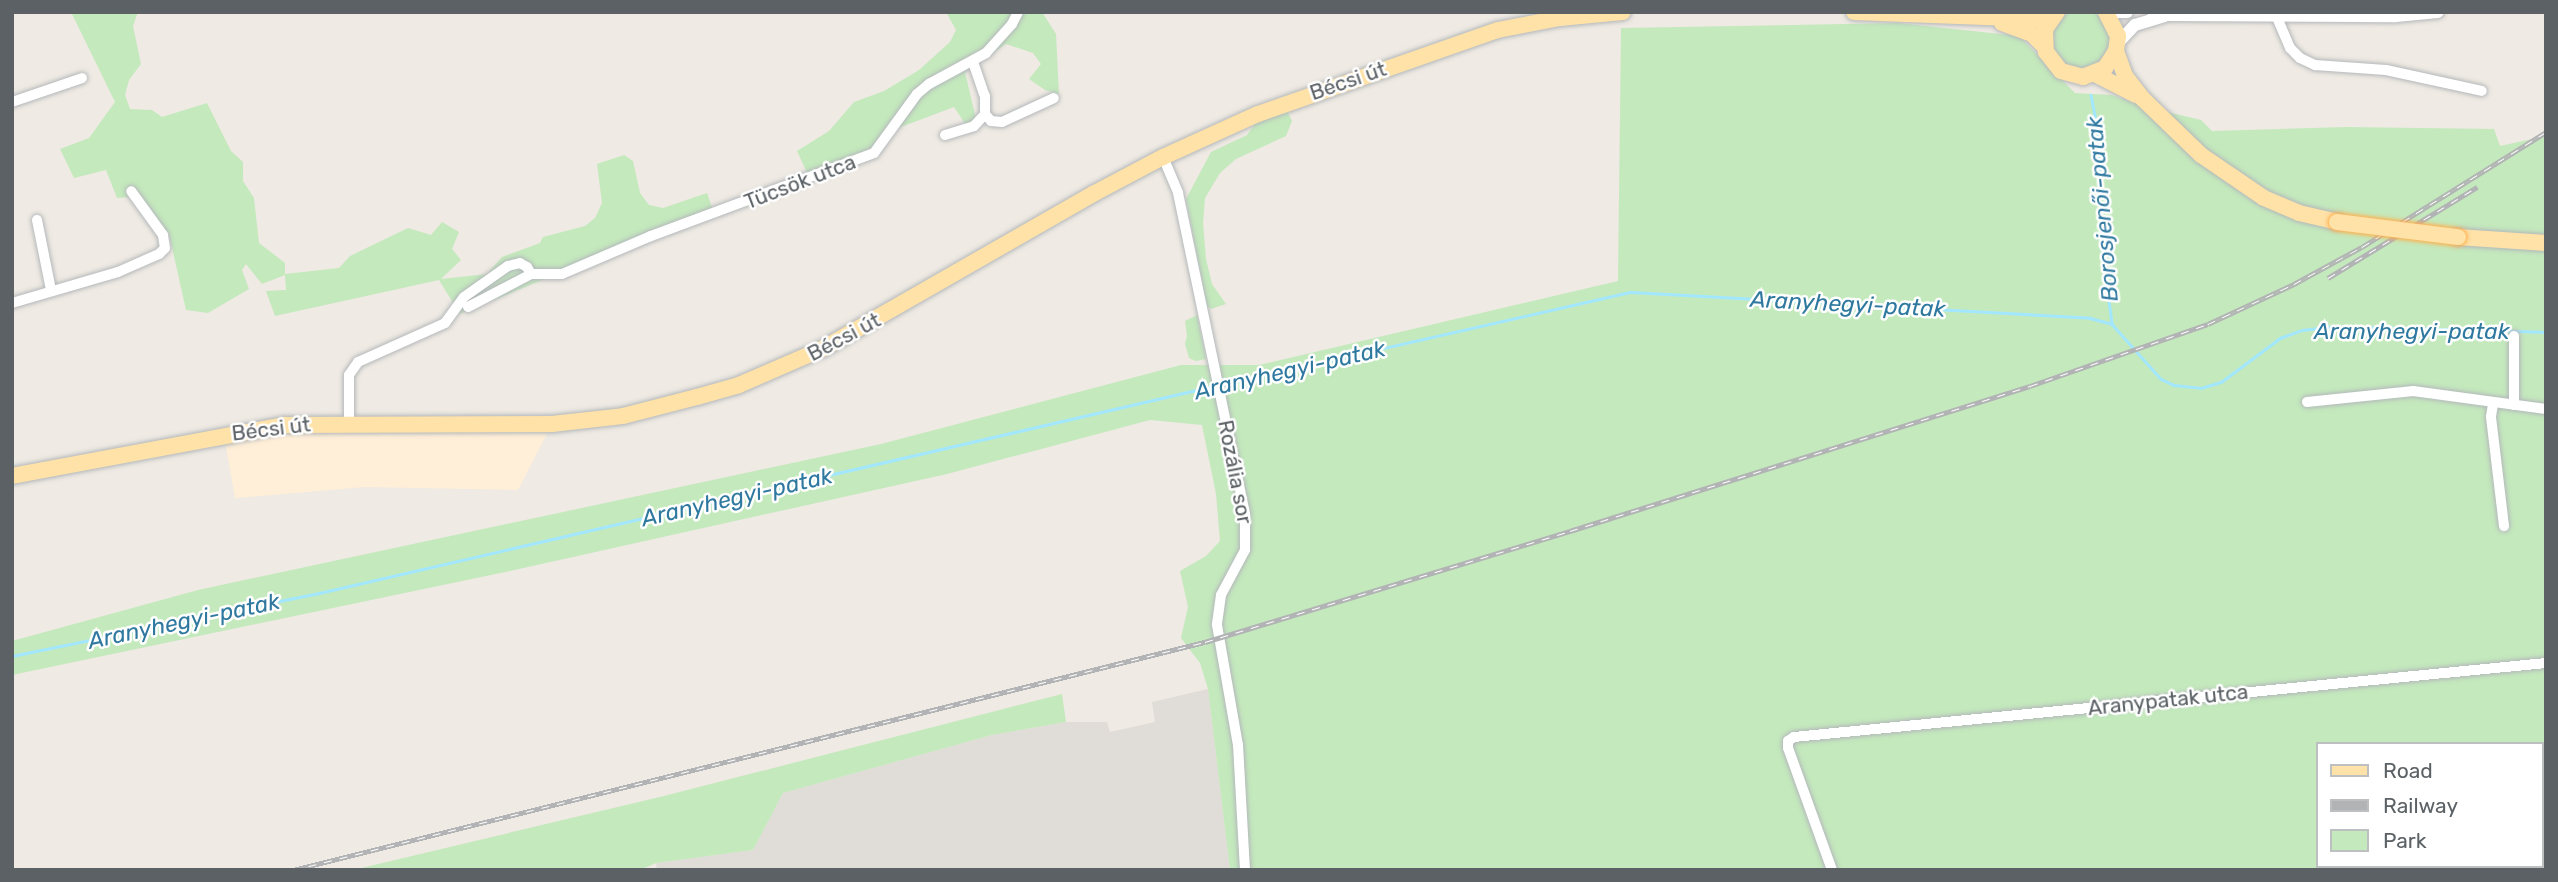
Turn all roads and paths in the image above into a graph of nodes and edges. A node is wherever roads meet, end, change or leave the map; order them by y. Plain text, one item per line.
1 (1018, 12) edge
2 (1623, 12) edge
3 (1854, 12) edge
4 (2106, 12) edge
5 (2113, 12) edge
6 (2127, 12) edge
7 (2153, 12) edge
8 (2438, 12) edge
9 (2056, 13) edge
10 (2396, 14) edge
11 (2169, 15) junction
12 (2276, 15) junction
13 (1983, 17) junction
14 (2045, 47) junction
15 (2117, 48) junction
16 (973, 62) junction
17 (2095, 74) junction
18 (82, 78) dead end
19 (2482, 91) dead end
20 (1054, 98) dead end
21 (2143, 99) junction
22 (12, 102) edge
23 (985, 114) junction
24 (946, 135) dead end
25 (1163, 157) junction
26 (131, 191) dead end
27 (37, 220) dead end
28 (2546, 243) edge
29 (531, 274) junction
30 (51, 290) junction
31 (12, 303) edge
32 (468, 307) dead end
33 (2514, 337) dead end
34 (2307, 402) dead end
35 (2493, 404) junction
36 (2514, 405) junction
37 (2546, 409) edge
38 (348, 423) junction
39 (12, 476) edge
40 (2504, 526) dead end
41 (2546, 663) edge
42 (1245, 870) edge
43 (1832, 870) edge

1 - 16 street, Tücsök utca
2 - 25 main road, Bécsi út
3 - 13 main road
4 - 15 main road
5 - 6 street
7 - 11 street
8 - 10 street
9 - 13 main road
9 - 14 main road
10 - 12 street
11 - 12 street
11 - 15 street
12 - 19 street
13 - 14 main road
14 - 17 main road
15 - 17 main road
15 - 21 main road
16 - 23 street
16 - 29 street, Tücsök utca
17 - 21 main road
18 - 22 street
20 - 23 street
21 - 28 main road, bridge
23 - 24 street
25 - 38 main road, Bécsi út
25 - 42 street, Rozália sor
26 - 30 street
27 - 30 street
29 - 32 street, Tücsök utca
29 - 38 street, Tücsök utca
30 - 31 street
33 - 36 street
34 - 35 street
35 - 36 street
35 - 40 street
36 - 37 street
38 - 39 main road, Bécsi út
41 - 43 street, Aranypatak utca

